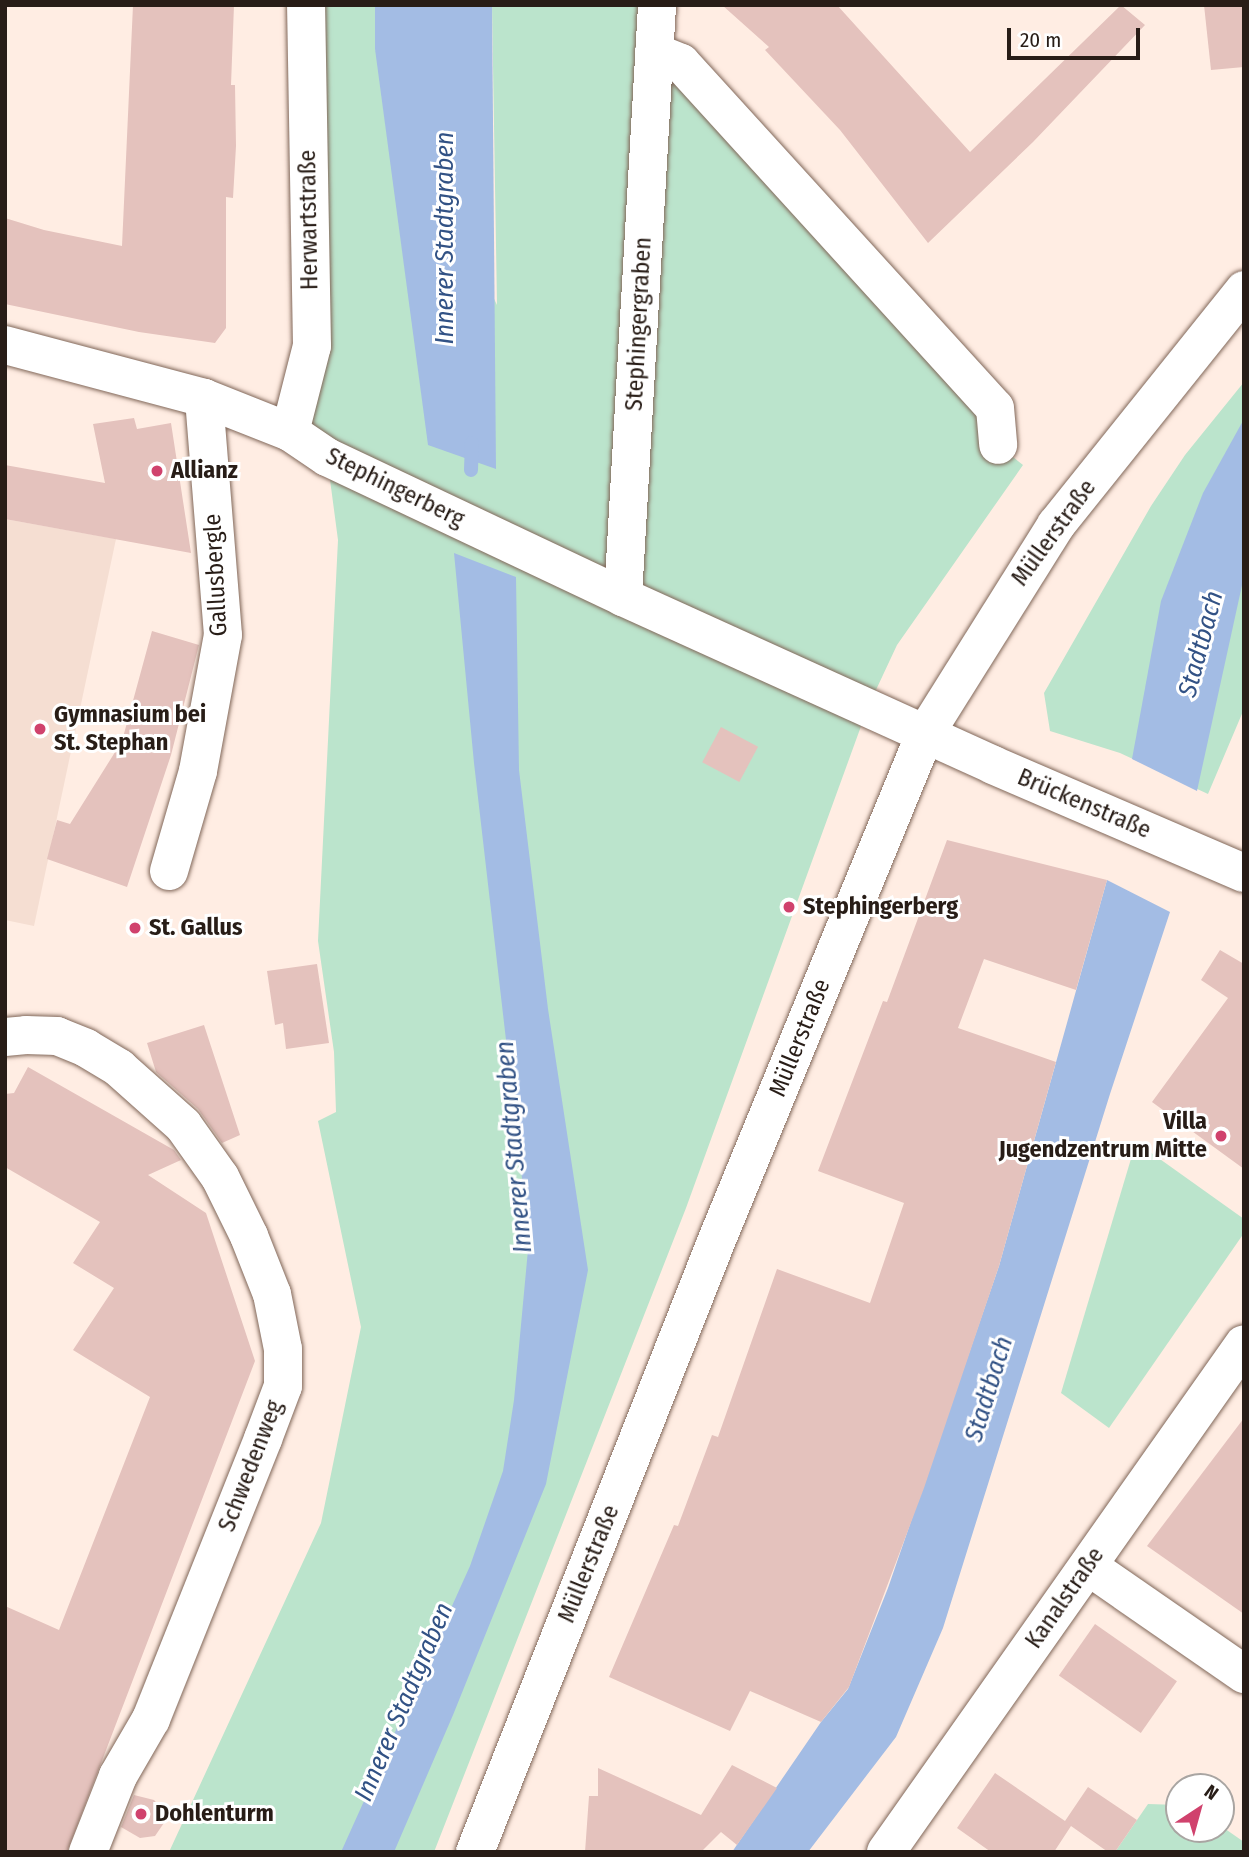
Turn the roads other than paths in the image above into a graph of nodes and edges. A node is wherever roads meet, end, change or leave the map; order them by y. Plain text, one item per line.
1 (306, 5) edge
2 (657, 5) edge
3 (654, 52) junction
4 (1244, 290) edge
5 (5, 345) edge
6 (204, 398) junction
7 (290, 432) junction
8 (998, 445) dead end
9 (623, 597) junction
10 (925, 734) junction
11 (1242, 868) edge
12 (169, 872) dead end
13 (5, 1037) edge
14 (1244, 1344) edge
15 (1088, 1566) junction
16 (1244, 1674) edge
17 (88, 1852) edge
18 (475, 1852) edge
19 (886, 1852) edge

1 - 7 street, Herwartstraße
2 - 3 street, Stephingergraben
3 - 8 street
3 - 9 street, Stephingergraben
4 - 10 street, Müllerstraße
5 - 6 street, Stephingerberg
6 - 7 street, Stephingerberg
6 - 12 street, Gallusbergle
7 - 9 street, Stephingerberg
9 - 10 street, Stephingerberg
10 - 11 street, Brückenstraße
10 - 18 street, Müllerstraße
13 - 17 street, Schwedenweg
14 - 15 street, Kanalstraße
15 - 16 street
15 - 19 street, Kanalstraße

